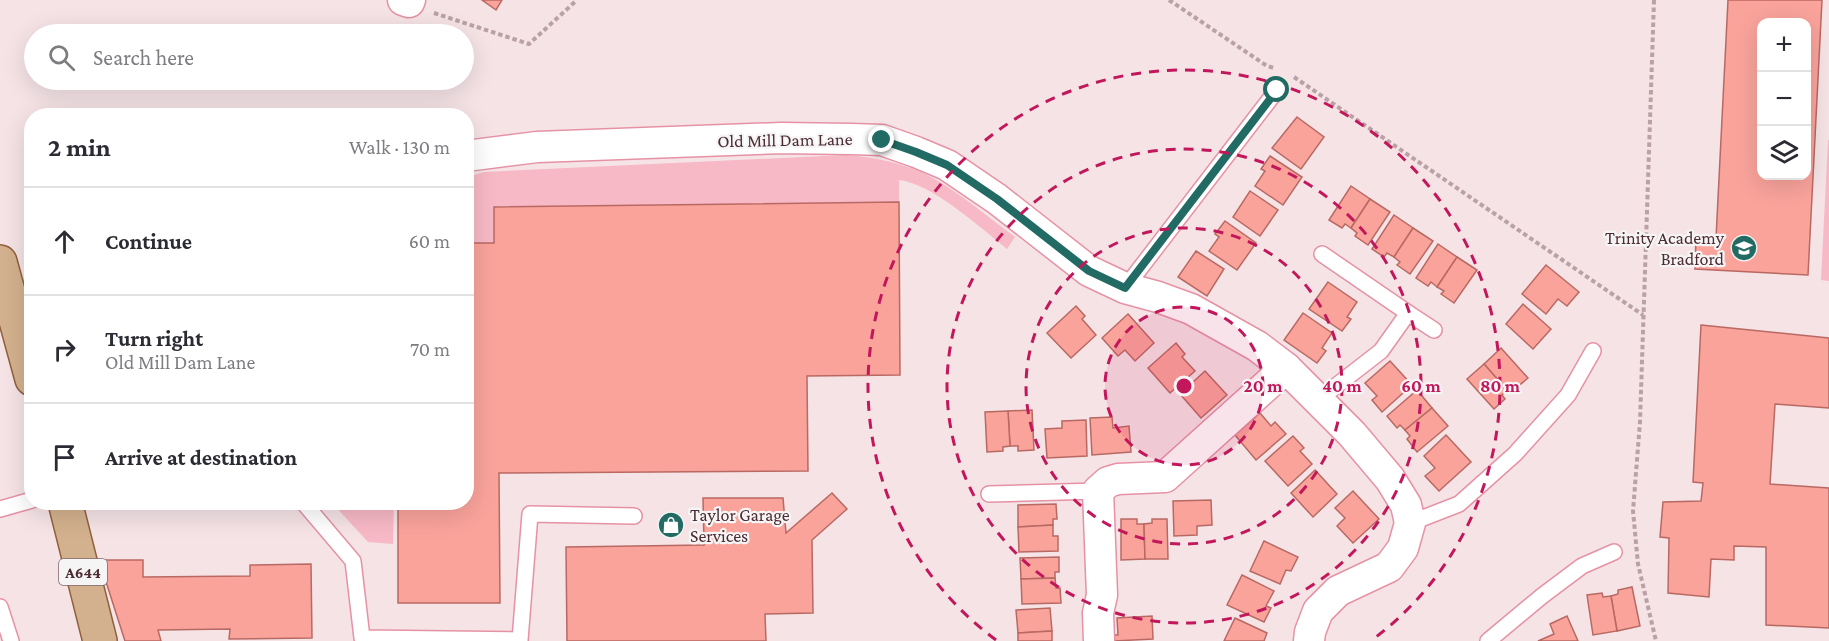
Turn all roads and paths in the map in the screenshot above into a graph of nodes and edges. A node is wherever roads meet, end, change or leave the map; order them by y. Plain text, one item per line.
1 (577, 0) edge
2 (1169, 0) edge
3 (1654, 0) edge
4 (407, 1) edge
5 (467, 24) edge
6 (474, 26) edge
7 (1278, 70) dead end
8 (1289, 74) dead end
9 (1277, 90) dead end
10 (474, 155) edge
11 (1322, 254) dead end
12 (0, 262) edge
13 (1125, 288) junction
14 (1408, 313) junction
15 (1644, 315) junction
16 (1434, 330) dead end
17 (24, 350) edge
18 (1593, 351) dead end
19 (1286, 368) junction
20 (1318, 400) junction
21 (1098, 491) junction
22 (989, 494) dead end
23 (24, 502) edge
24 (0, 509) edge
25 (67, 510) edge
26 (310, 510) edge
27 (634, 516) dead end
28 (1410, 523) junction
29 (1614, 552) dead end
30 (0, 607) edge
31 (359, 639) edge
32 (520, 640) edge
33 (11, 641) edge
34 (100, 641) edge
35 (528, 641) edge
36 (1099, 641) edge
37 (1309, 641) edge
38 (1488, 641) edge
39 (1656, 641) edge

1 - 6 path
2 - 7 path
3 - 15 path
4 - 5 path
8 - 15 path
9 - 13 lane
10 - 13 street, Old Mill Dam Lane
11 - 14 lane
12 - 17 main road
13 - 19 street, Old Mill Dam Lane
14 - 16 lane
14 - 20 lane
15 - 39 path
18 - 28 lane
19 - 20 street, Old Mill Dam Lane
19 - 21 street
20 - 28 street, Old Mill Dam Lane
21 - 22 lane
21 - 36 street
23 - 24 lane
25 - 34 main road, A644
26 - 31 lane
27 - 32 lane
28 - 37 street
29 - 38 lane
30 - 33 lane
31 - 32 lane
32 - 35 lane

